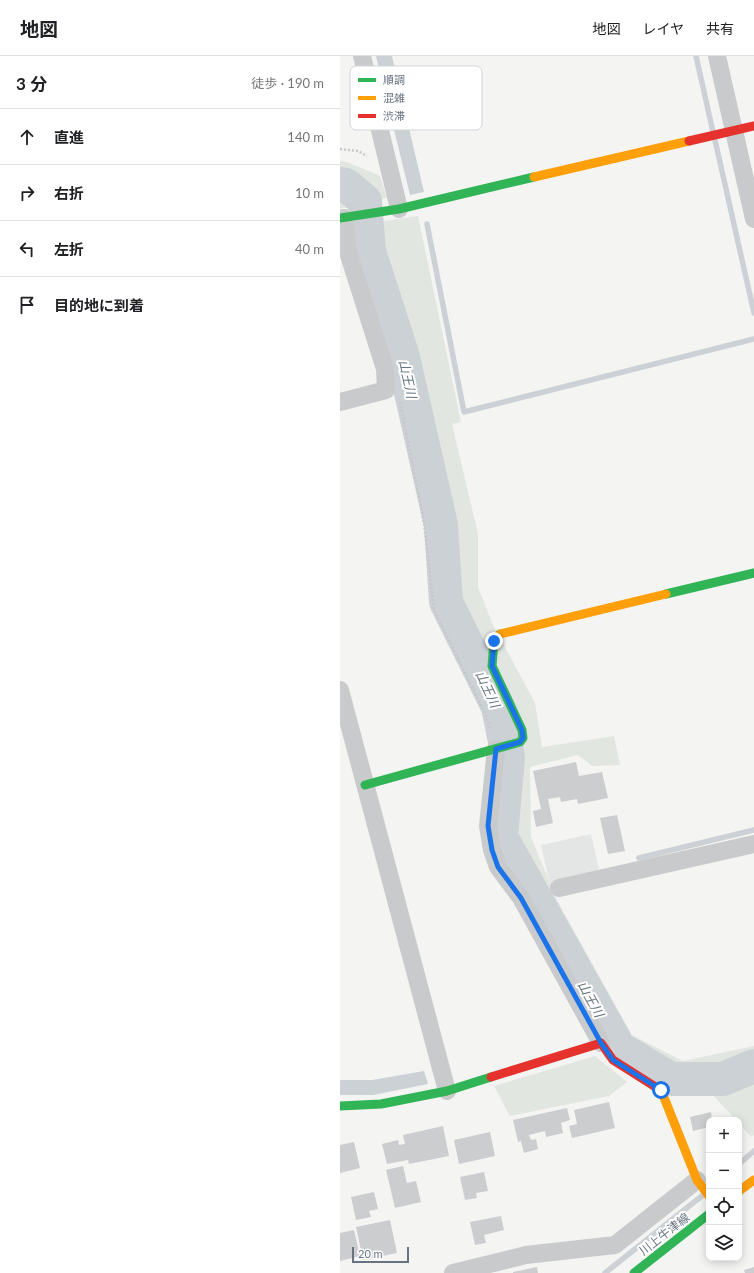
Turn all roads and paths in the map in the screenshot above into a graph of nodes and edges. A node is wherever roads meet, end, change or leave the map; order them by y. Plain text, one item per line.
1 (362, 56) edge
2 (717, 56) edge
3 (364, 66) edge
4 (754, 126) edge
5 (380, 130) edge
6 (734, 131) junction
7 (340, 149) edge
8 (389, 167) junction
9 (392, 211) junction
10 (342, 218) edge
11 (754, 219) edge
12 (386, 390) junction
13 (340, 402) edge
14 (754, 573) edge
15 (340, 690) edge
16 (496, 749) junction
17 (365, 784) junction
18 (754, 844) edge
19 (559, 888) dead end
20 (601, 1043) junction
21 (447, 1091) junction
22 (340, 1106) edge
23 (697, 1180) junction
24 (706, 1192) edge
25 (706, 1216) edge
26 (453, 1273) edge
27 (634, 1273) edge

1 - 3 street
2 - 6 street
4 - 6 street
5 - 8 street
6 - 9 street
6 - 11 street
7 - 8 path
8 - 9 street
9 - 10 street
10 - 12 street
12 - 13 street
12 - 16 path
14 - 16 street
15 - 17 street
16 - 17 street
16 - 20 street
17 - 21 street
18 - 19 street
20 - 21 street
20 - 23 street
21 - 22 street
23 - 24 street
23 - 26 street
25 - 27 street, 川上牛津線

